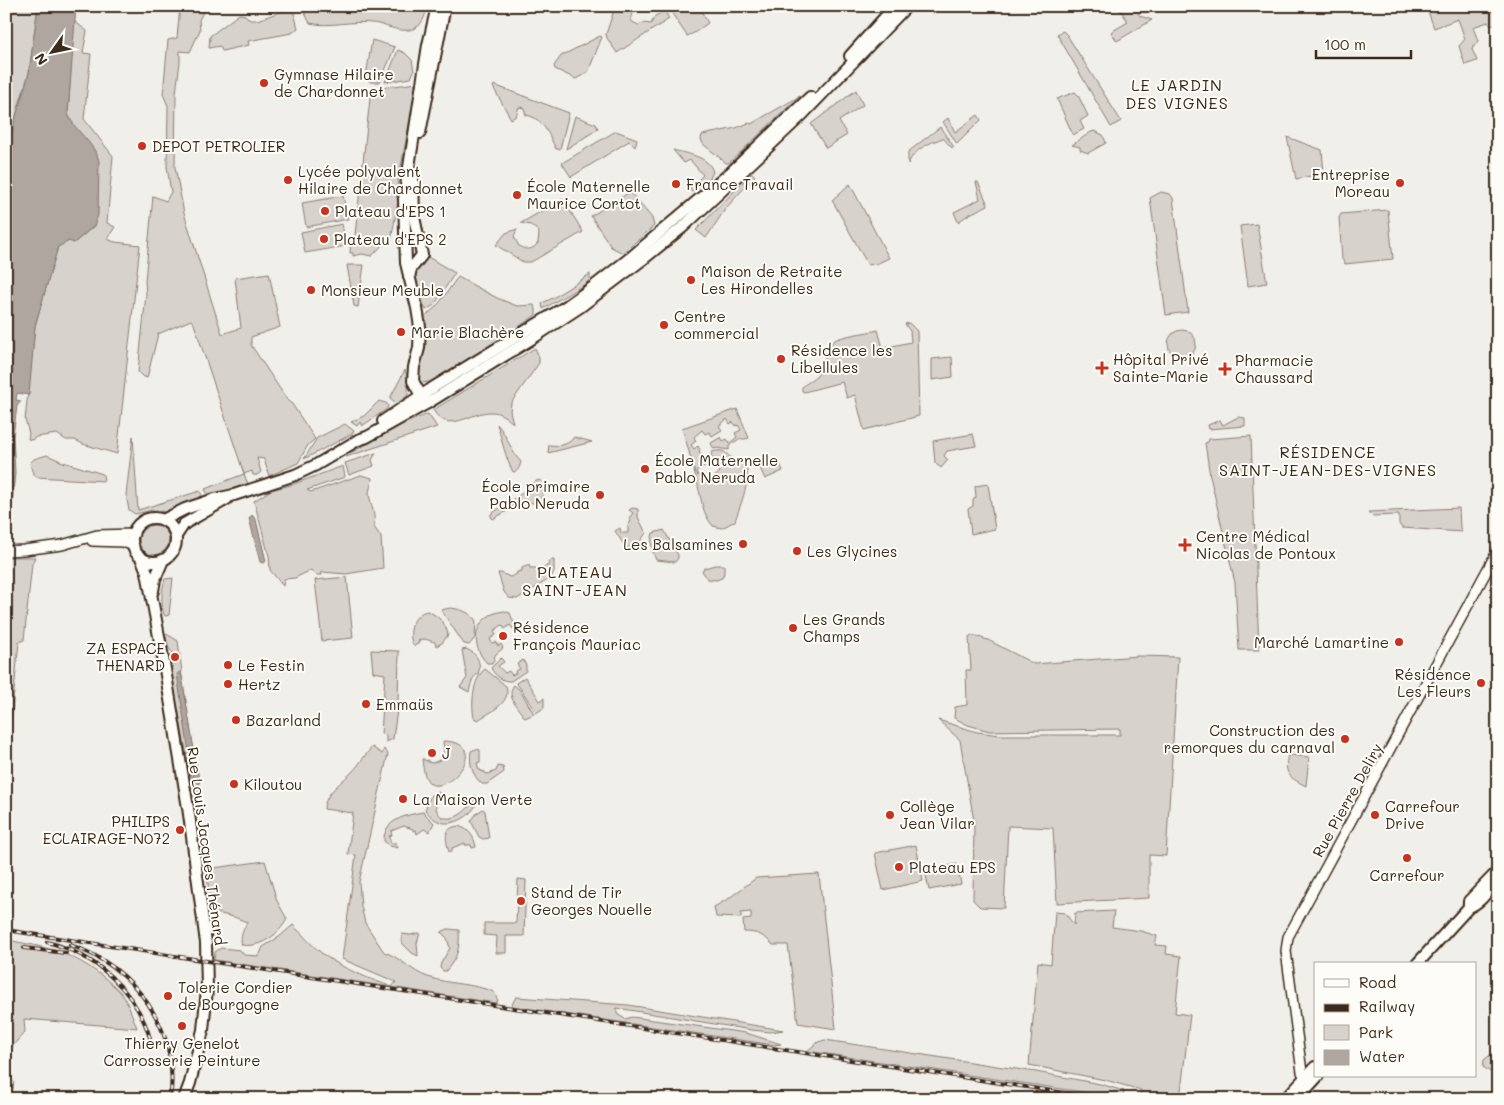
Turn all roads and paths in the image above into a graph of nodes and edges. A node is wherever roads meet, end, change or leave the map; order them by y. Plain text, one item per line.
1 (437, 6) edge
2 (445, 6) edge
3 (895, 6) edge
4 (907, 6) edge
5 (664, 229) junction
6 (404, 234) junction
7 (674, 234) junction
8 (652, 239) junction
9 (422, 255) junction
10 (642, 260) junction
11 (409, 278) junction
12 (530, 334) junction
13 (423, 400) junction
14 (234, 495) junction
15 (163, 520) junction
16 (134, 534) junction
17 (176, 536) junction
18 (82, 540) junction
19 (134, 546) junction
20 (1498, 550) edge
21 (8, 551) edge
22 (141, 557) junction
23 (163, 560) junction
24 (152, 596) junction
25 (1498, 871) edge
26 (1498, 879) edge
27 (1469, 907) junction
28 (1420, 962) edge
29 (1314, 1068) edge
30 (1304, 1078) junction
31 (1316, 1078) edge
32 (184, 1099) edge
33 (1286, 1099) edge
34 (1297, 1099) edge

1 - 6 main road
2 - 9 main road
3 - 5 main road
4 - 7 main road
5 - 7 main road
5 - 8 main road
6 - 9 main road
6 - 11 main road
7 - 10 main road
8 - 10 main road
8 - 12 main road
9 - 11 main road
10 - 12 main road
11 - 13 main road
12 - 13 main road
13 - 14 main road
14 - 15 main road
14 - 17 main road
15 - 16 main road
15 - 17 main road
16 - 18 street
16 - 19 main road
17 - 23 main road
18 - 19 street
18 - 21 street
19 - 22 main road
20 - 30 street, Rue Pierre Deliry
22 - 23 main road
22 - 24 main road, Rue Louis Jacques Thénard
23 - 24 main road, Rue Louis Jacques Thénard
24 - 32 main road, Rue Louis Jacques Thénard
25 - 27 main road
26 - 27 main road
27 - 28 main road
29 - 30 main road
30 - 33 main road
31 - 34 main road

